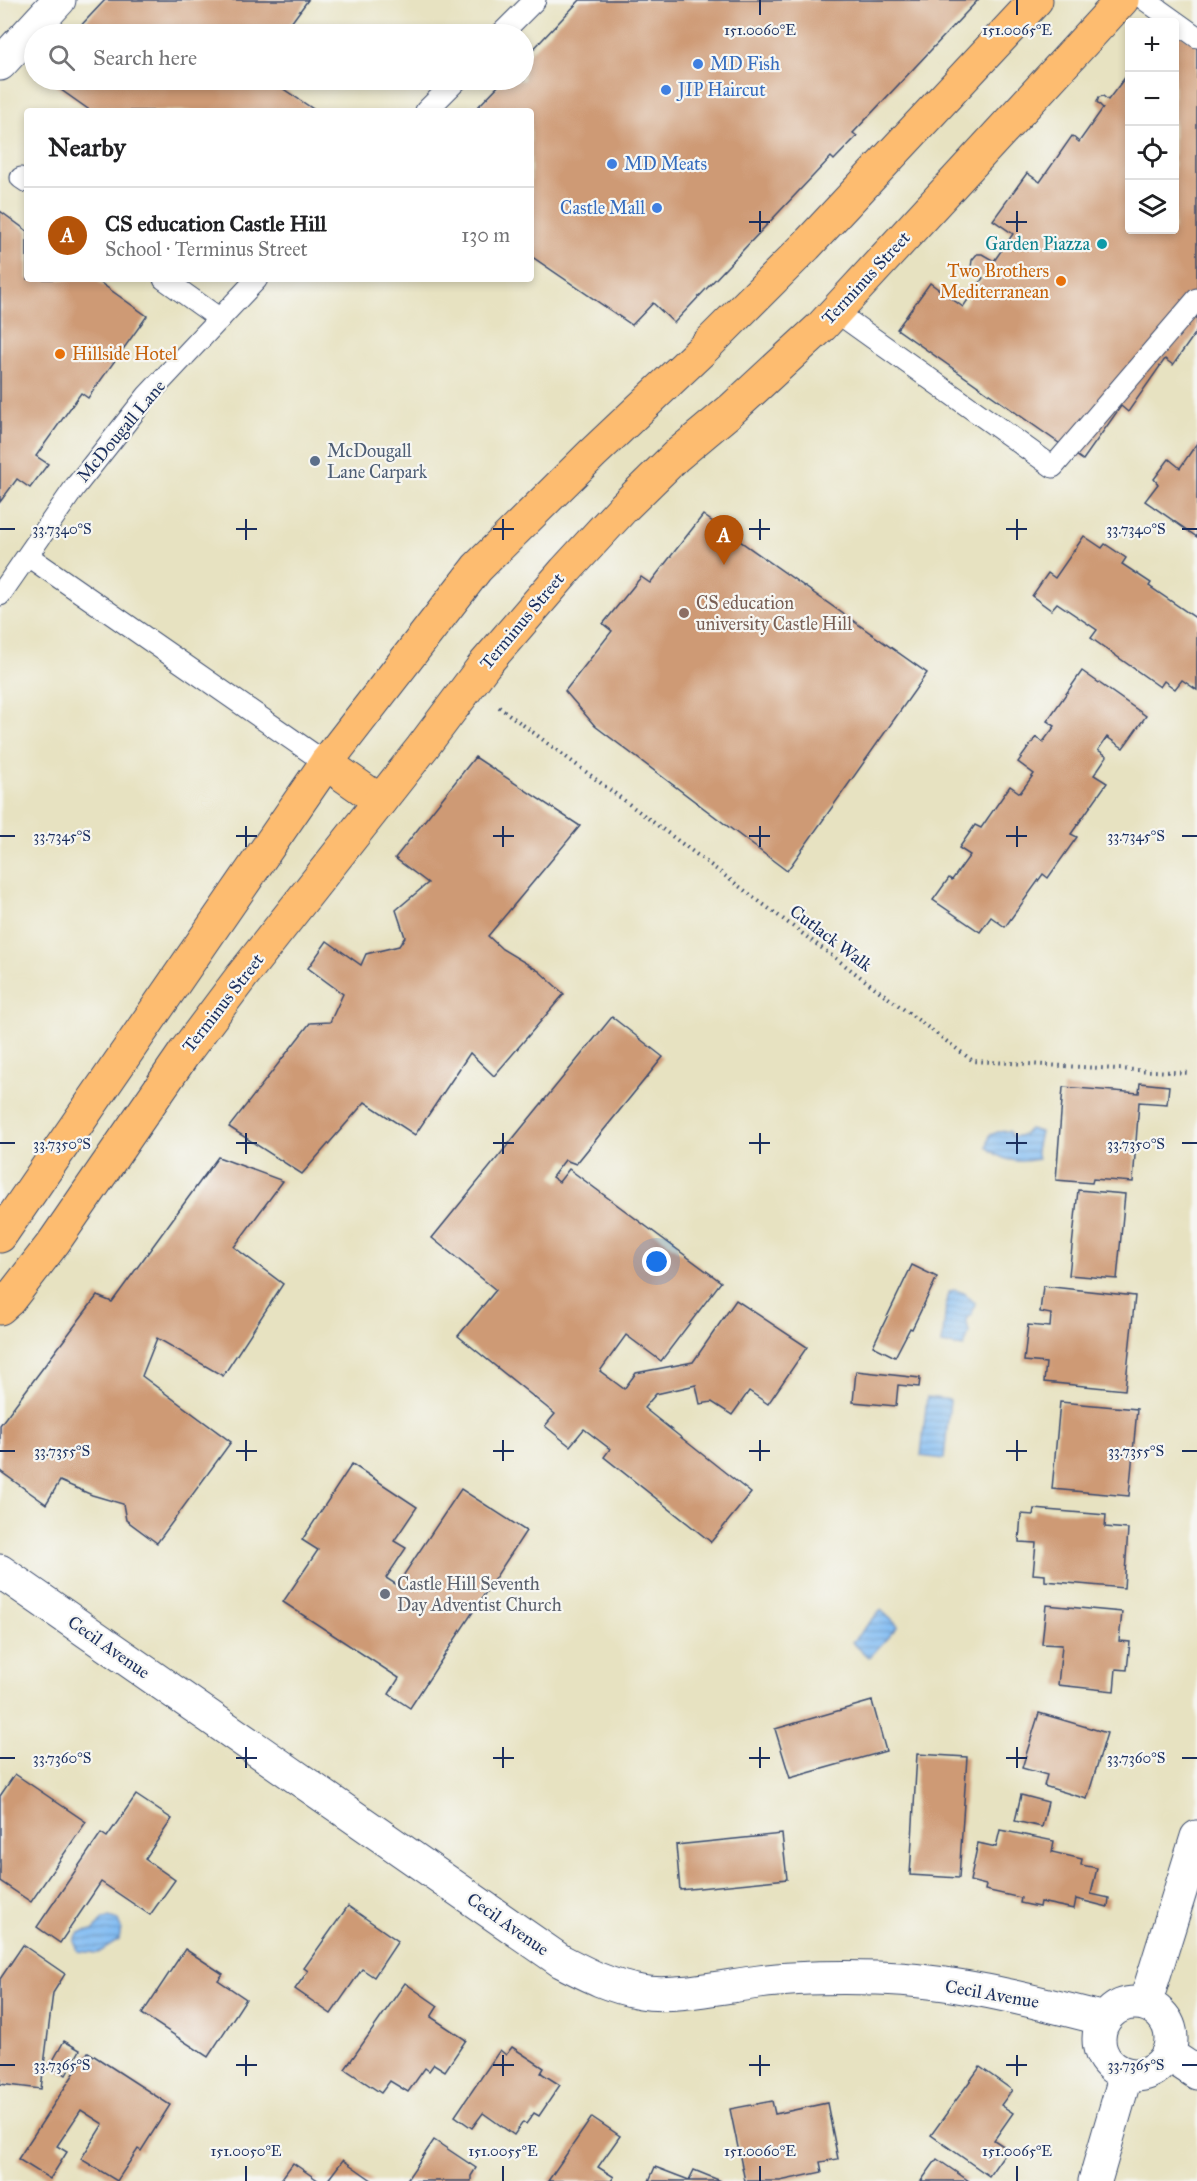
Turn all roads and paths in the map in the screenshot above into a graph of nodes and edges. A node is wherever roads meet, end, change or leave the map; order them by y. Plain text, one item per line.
1 (59, 0) edge
2 (535, 0) edge
3 (1036, 0) edge
4 (1122, 0) edge
5 (1145, 0) edge
6 (37, 24) edge
7 (511, 24) edge
8 (1197, 37) edge
9 (24, 38) edge
10 (0, 64) edge
11 (447, 90) edge
12 (429, 108) edge
13 (168, 282) edge
14 (254, 282) edge
15 (1197, 299) edge
16 (835, 312) junction
17 (220, 319) junction
18 (28, 556) junction
19 (0, 595) edge
20 (499, 707) dead end
21 (326, 762) junction
22 (380, 801) junction
23 (1190, 1073) dead end
24 (0, 1236) edge
25 (0, 1308) edge
26 (0, 1571) edge
27 (1197, 1837) edge
28 (1145, 2004) junction
29 (1104, 2019) junction
30 (1168, 2054) junction
31 (1197, 2073) edge
32 (1126, 2074) junction
33 (1095, 2181) edge

1 - 6 street
2 - 7 lane
3 - 21 main road
4 - 16 main road, Terminus Street
5 - 8 lane
9 - 10 street
11 - 12 lane
13 - 17 lane
14 - 17 lane, McDougall Lane
15 - 16 lane
16 - 22 main road, Terminus Street
17 - 18 lane, McDougall Lane
18 - 19 lane, McDougall Lane
18 - 21 lane
20 - 23 path, Cutlack Walk
21 - 22 main road
21 - 24 main road
22 - 25 main road, Terminus Street
26 - 29 street, Cecil Avenue
27 - 28 street
28 - 29 street
28 - 30 street
29 - 32 street
30 - 31 street
30 - 32 street
32 - 33 street

